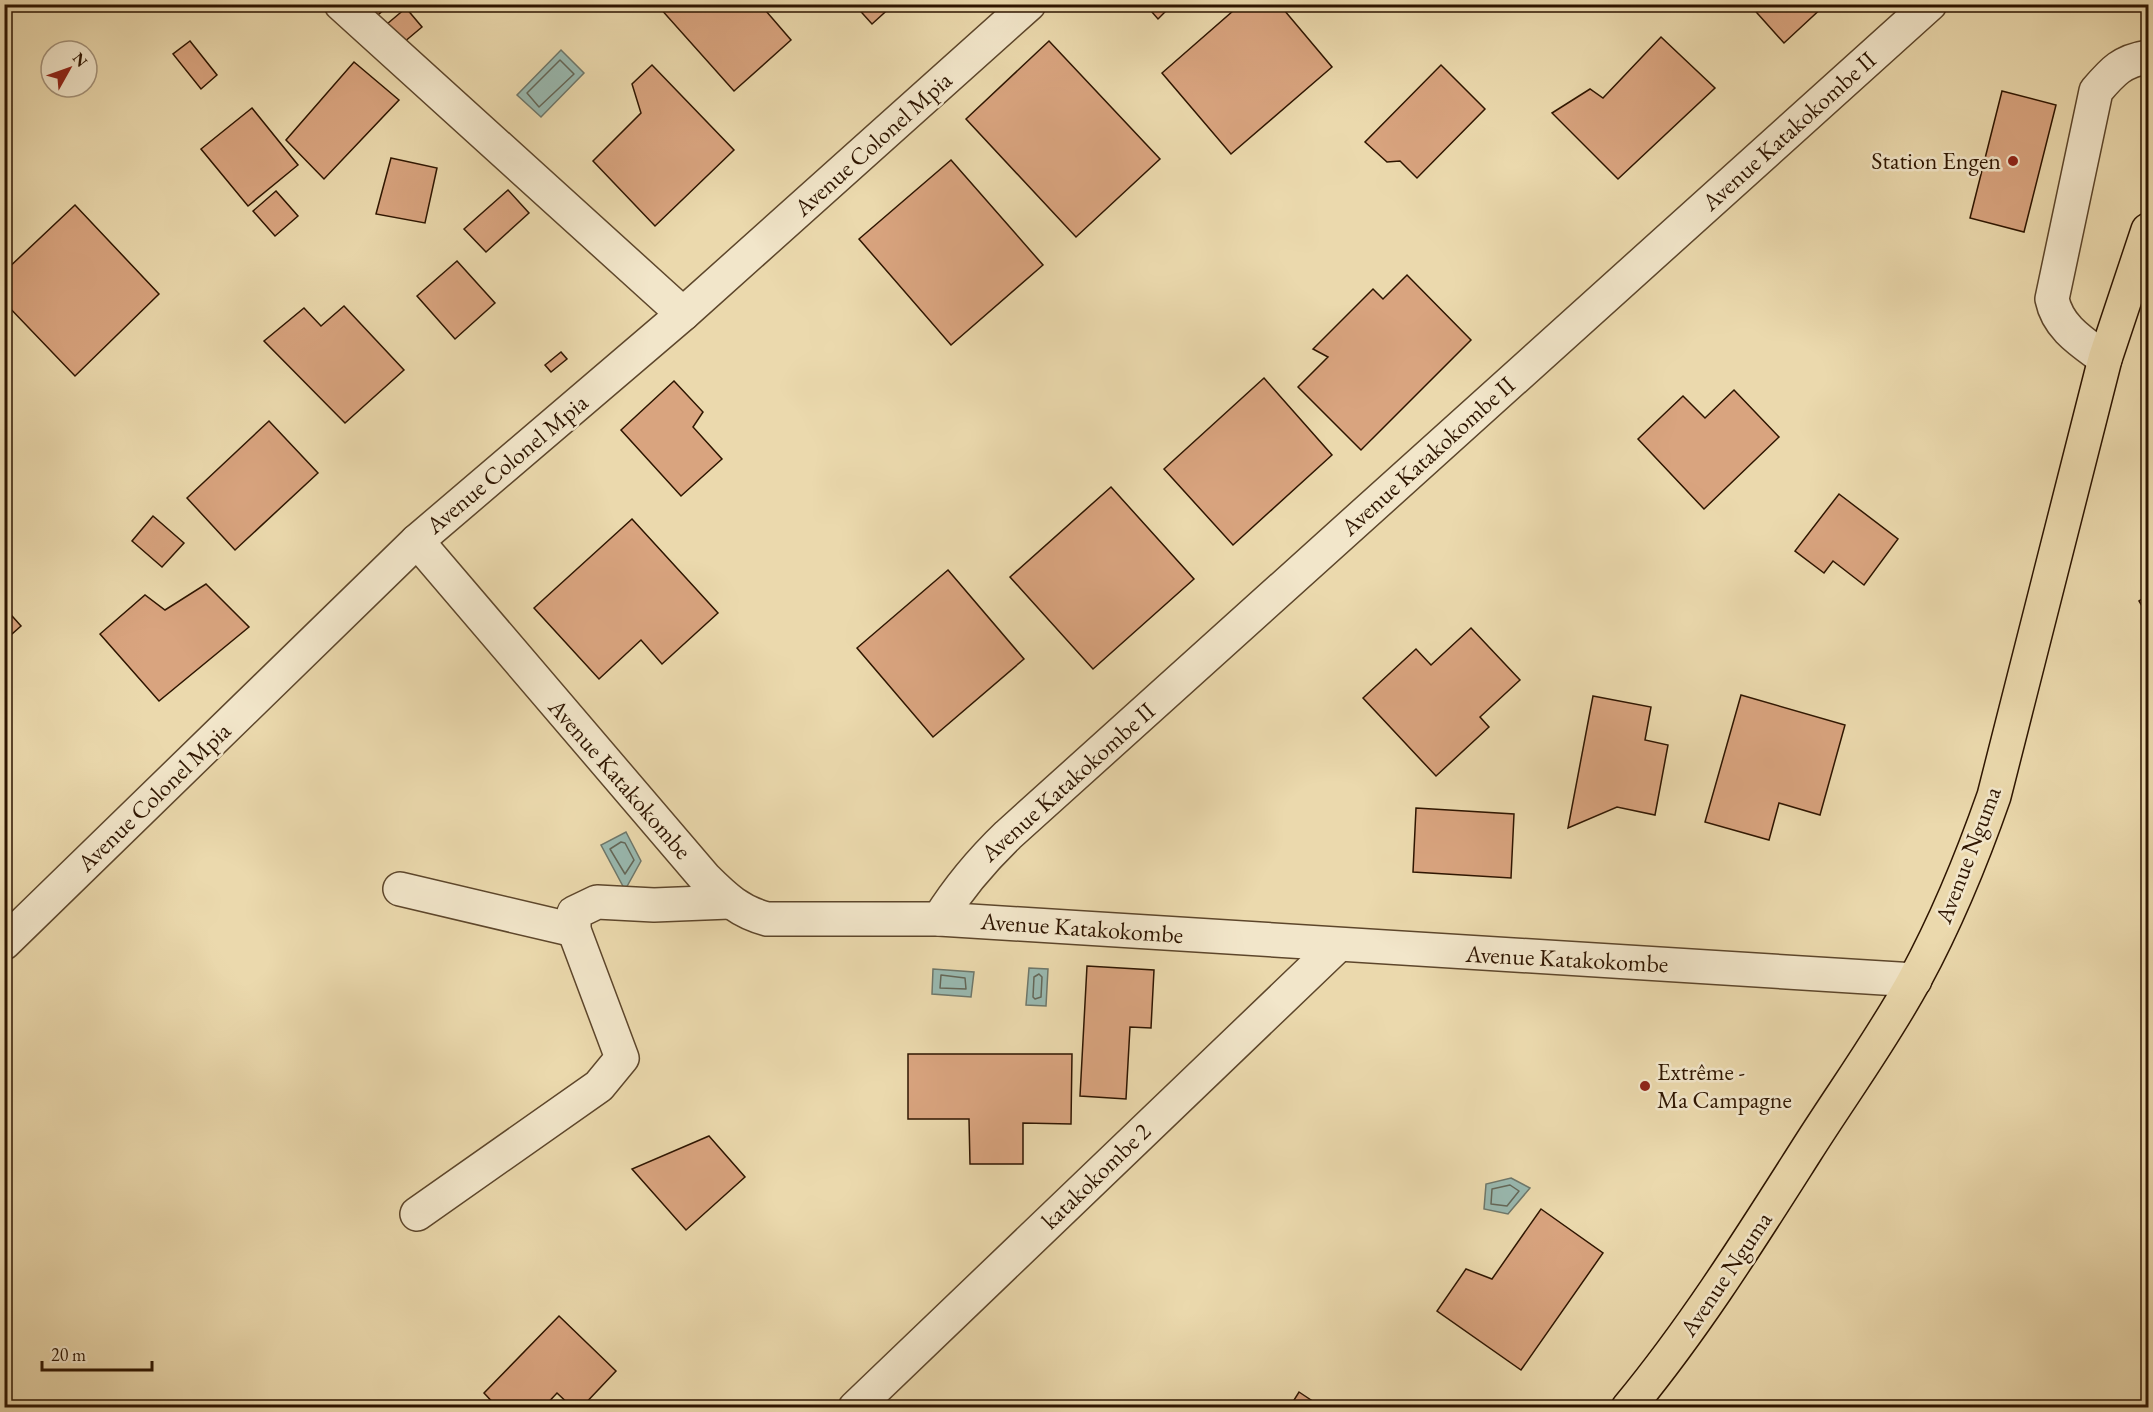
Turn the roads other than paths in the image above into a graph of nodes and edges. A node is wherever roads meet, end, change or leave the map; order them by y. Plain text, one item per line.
1 (340, 4) edge
2 (1029, 4) edge
3 (1930, 4) edge
4 (2148, 57) edge
5 (2148, 230) edge
6 (683, 314) junction
7 (2105, 359) junction
8 (417, 541) junction
9 (400, 889) dead end
10 (729, 902) junction
11 (939, 919) junction
12 (574, 930) junction
13 (4, 943) edge
14 (1338, 945) junction
15 (1915, 980) junction
16 (417, 1214) dead end
17 (855, 1407) edge
18 (1628, 1407) edge

1 - 6 street
2 - 6 street, Avenue Colonel Mpia
3 - 11 street, Avenue Katakokombe II
4 - 7 street
5 - 7 main road, Avenue Nguma
6 - 8 street, Avenue Colonel Mpia
7 - 15 main road, Avenue Nguma
8 - 10 street, Avenue Katakokombe
8 - 13 street, Avenue Colonel Mpia
9 - 12 street
10 - 11 street, Avenue Katakokombe
10 - 12 street
11 - 14 street, Avenue Katakokombe
12 - 16 street
14 - 15 street, Avenue Katakokombe
14 - 17 street, katakokombe 2
15 - 18 main road, Avenue Nguma

